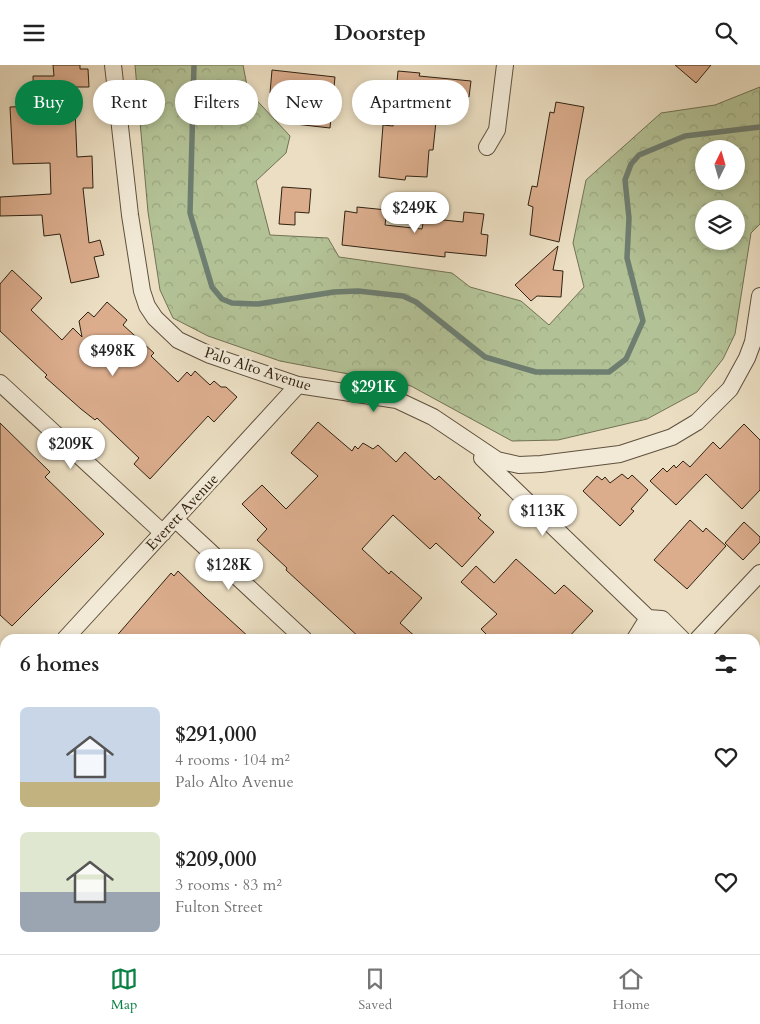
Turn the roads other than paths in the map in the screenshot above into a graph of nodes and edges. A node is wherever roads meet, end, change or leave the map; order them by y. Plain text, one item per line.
1 (114, 65) edge
2 (505, 65) edge
3 (487, 147) dead end
4 (760, 296) edge
5 (0, 383) edge
6 (298, 385) junction
7 (457, 434) junction
8 (176, 520) junction
9 (163, 533) junction
10 (760, 573) edge
11 (648, 618) junction
12 (70, 634) edge
13 (299, 634) edge
14 (638, 634) edge
15 (656, 634) edge
16 (677, 634) edge
17 (703, 634) edge

1 - 6 street, Palo Alto Avenue
2 - 3 street
4 - 7 street, Palo Alto Avenue
5 - 9 street
6 - 7 street, Palo Alto Avenue
6 - 8 street, Everett Avenue
7 - 11 street
8 - 9 street, Everett Avenue
8 - 13 street
9 - 12 street, Everett Avenue
10 - 17 street
11 - 14 street
11 - 15 street
11 - 16 street

